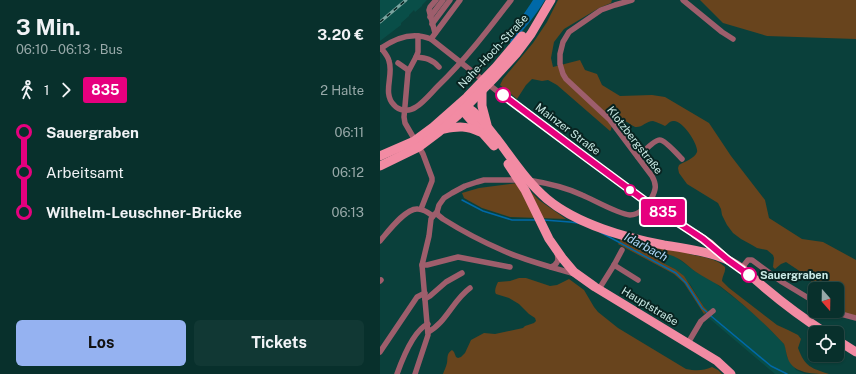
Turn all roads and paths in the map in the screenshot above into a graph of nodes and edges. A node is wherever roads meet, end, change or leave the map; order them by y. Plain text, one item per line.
1 (436, 0) edge
2 (443, 0) edge
3 (450, 0) edge
4 (456, 0) edge
5 (460, 0) edge
6 (511, 0) edge
7 (551, 0) edge
8 (632, 0) edge
9 (683, 0) edge
10 (615, 2) edge
11 (430, 17) junction
12 (540, 18) junction
13 (433, 29) junction
14 (418, 36) junction
15 (732, 39) dead end
16 (433, 41) junction
17 (381, 49) edge
18 (416, 57) junction
19 (394, 61) junction
20 (439, 67) dead end
21 (408, 70) junction
22 (482, 91) junction
23 (463, 107) junction
24 (443, 129) junction
25 (487, 132) junction
26 (380, 156) edge
27 (638, 157) junction
28 (682, 159) dead end
29 (509, 160) junction
30 (380, 166) edge
31 (648, 203) junction
32 (421, 209) junction
33 (435, 214) junction
34 (695, 234) junction
35 (380, 241) edge
36 (688, 249) junction
37 (622, 250) dead end
38 (557, 252) junction
39 (728, 260) junction
40 (422, 265) junction
41 (614, 265) junction
42 (510, 267) dead end
43 (551, 267) junction
44 (741, 269) junction
45 (462, 273) dead end
46 (578, 275) junction
47 (638, 280) dead end
48 (470, 288) dead end
49 (599, 289) junction
50 (425, 296) junction
51 (808, 298) edge
52 (712, 312) dead end
53 (844, 314) edge
54 (856, 318) edge
55 (428, 324) junction
56 (816, 326) edge
57 (428, 332) junction
58 (688, 343) junction
59 (844, 344) edge
60 (380, 352) edge
61 (856, 352) edge
62 (397, 374) edge
63 (415, 374) edge
64 (731, 374) edge

1 - 11 street
2 - 11 street
3 - 13 street
4 - 13 street
5 - 13 street
6 - 19 street
7 - 12 main road
8 - 10 street, Klotzbergstraße
9 - 15 street
10 - 27 street, Klotzbergstraße
11 - 13 street
12 - 22 main road, Nahe-Hoch-Straße
12 - 23 main road, Nahe-Hoch-Straße
13 - 16 street
14 - 16 street
14 - 17 street
14 - 18 street
16 - 31 street, Mainzer Straße
17 - 19 street
18 - 20 street
18 - 21 street
19 - 21 street
21 - 32 street
22 - 23 main road, Nahe-Hoch-Straße
22 - 25 main road
23 - 24 main road, Nahe-Hoch-Straße
23 - 25 main road
23 - 26 main road, Nahe-Hoch-Straße
24 - 25 main road
24 - 30 main road, Nahe-Hoch-Straße
25 - 29 main road
27 - 28 street
27 - 31 street, Klotzbergstraße
29 - 36 main road
29 - 38 main road
31 - 33 street
31 - 34 street, Mainzer Straße
32 - 33 street, Hauptstraße
32 - 35 street
33 - 40 street
33 - 43 street, Hauptstraße
34 - 36 main road
34 - 39 main road
36 - 39 main road
37 - 41 street
38 - 43 street
38 - 46 main road
39 - 44 main road
40 - 42 street
40 - 50 street
41 - 47 street
41 - 49 street
43 - 46 street, Hauptstraße
44 - 51 street
44 - 56 main road
45 - 50 street
46 - 49 main road, Hauptstraße
48 - 57 street
49 - 58 main road, Hauptstraße
50 - 55 street
50 - 60 street
52 - 58 street
53 - 54 street
55 - 57 street
55 - 62 street
57 - 63 street
58 - 64 main road, Hauptstraße
59 - 61 main road

